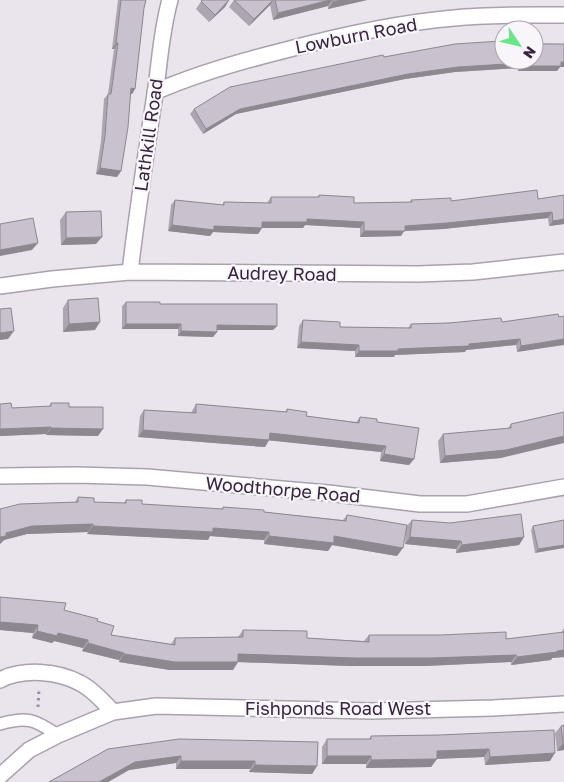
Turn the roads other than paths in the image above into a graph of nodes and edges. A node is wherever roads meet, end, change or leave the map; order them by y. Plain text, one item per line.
1 (170, 0) edge
2 (564, 15) edge
3 (155, 92) junction
4 (564, 262) edge
5 (130, 272) junction
6 (0, 286) edge
7 (0, 476) edge
8 (564, 487) edge
9 (0, 680) edge
10 (564, 704) edge
11 (113, 712) junction
12 (0, 724) edge
13 (58, 735) junction
14 (0, 776) edge

1 - 3 street, Lathkill Road
2 - 3 street, Lowburn Road
3 - 5 street, Lathkill Road
4 - 5 street, Audrey Road
5 - 6 street, Audrey Road
7 - 8 street, Woodthorpe Road
9 - 11 street
10 - 11 street, Fishponds Road West
11 - 13 street, Fishponds Road West
12 - 13 lane
13 - 14 street, Fishponds Road West

